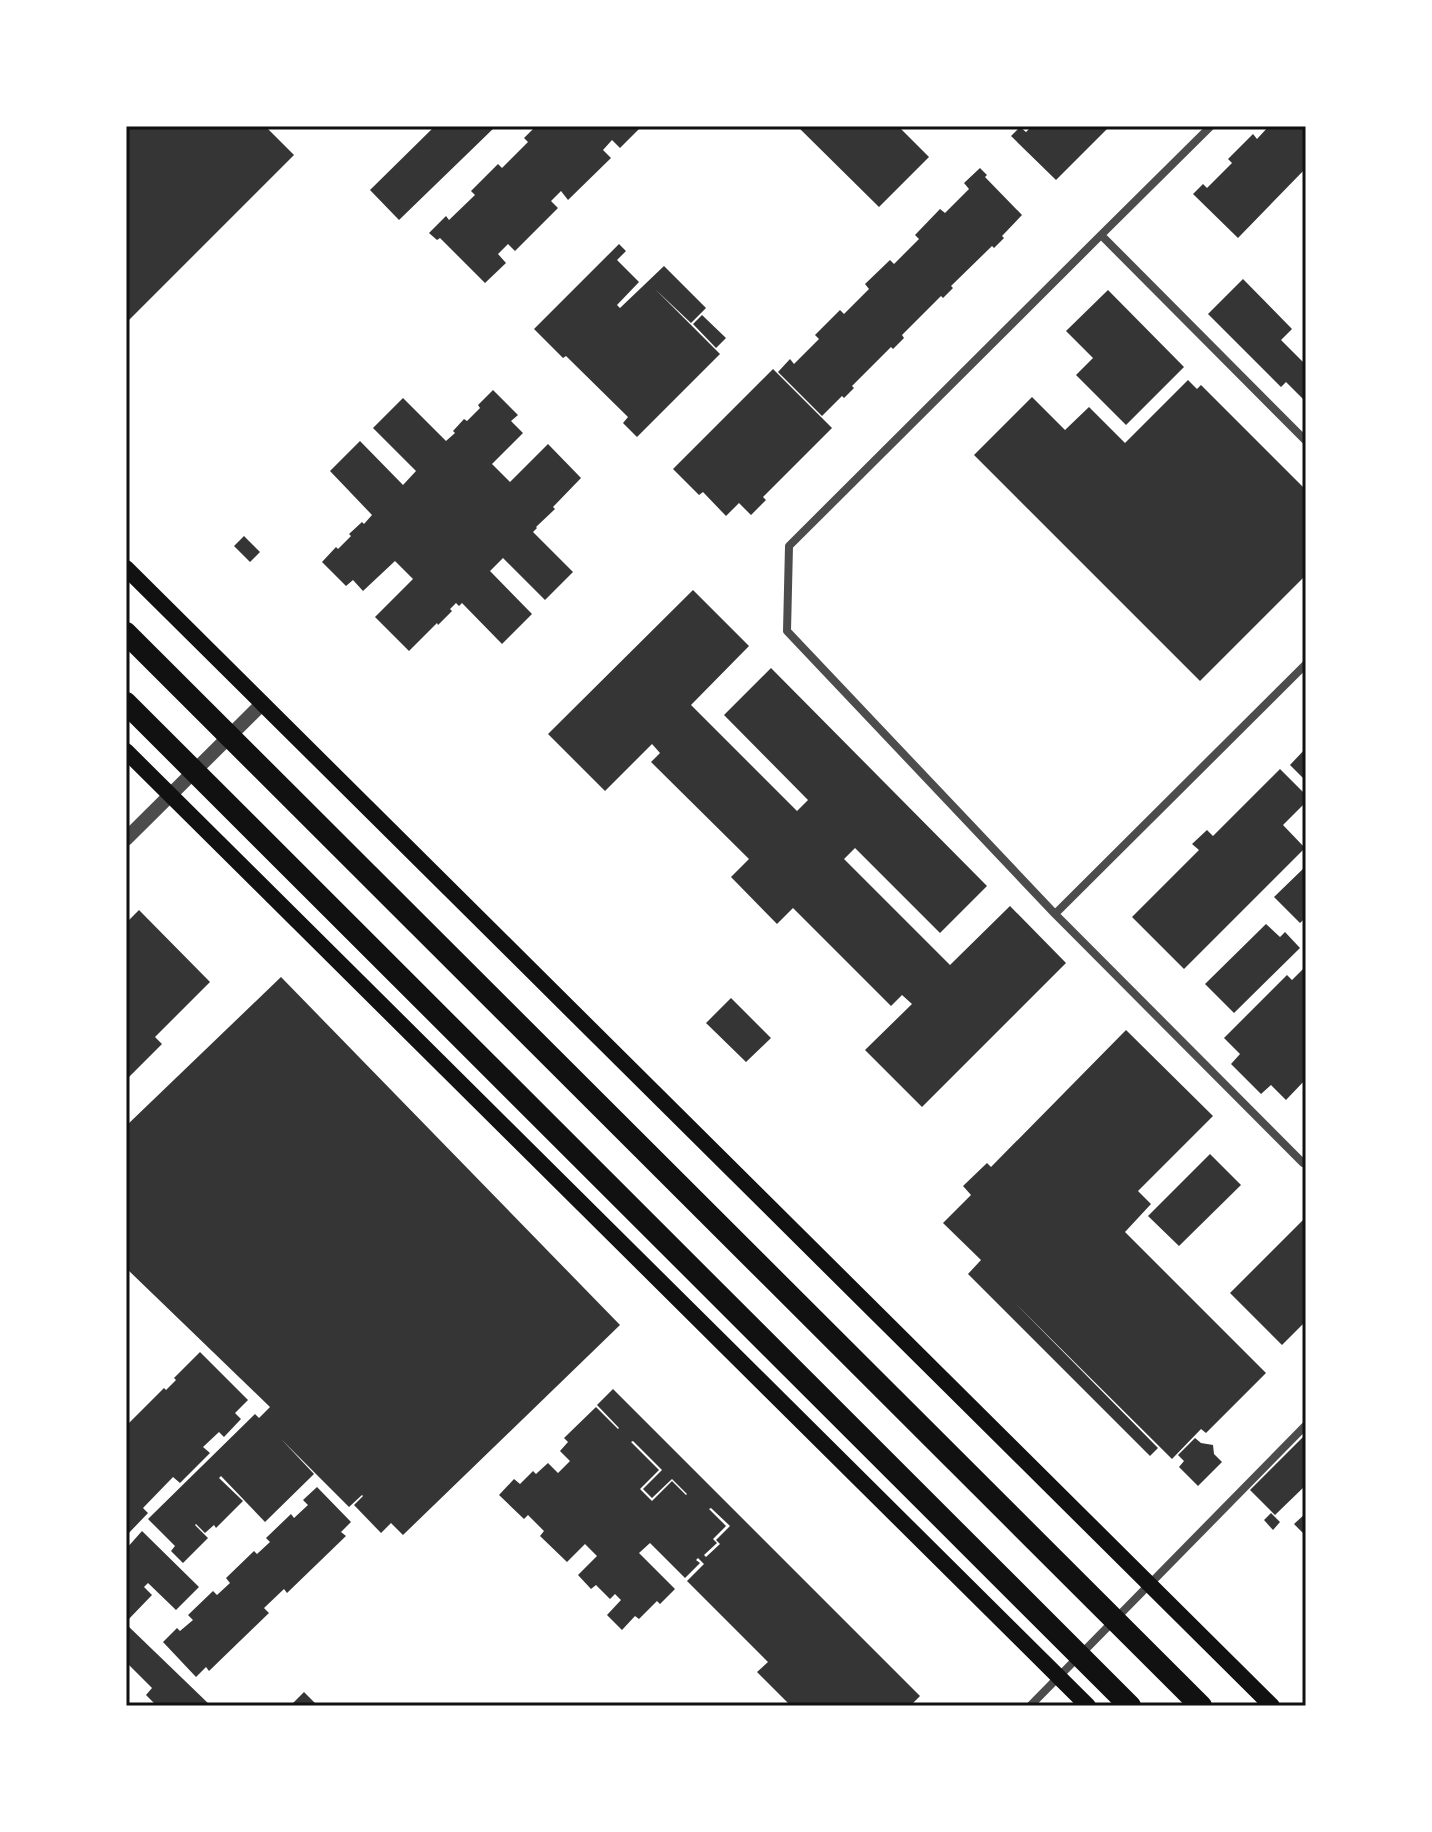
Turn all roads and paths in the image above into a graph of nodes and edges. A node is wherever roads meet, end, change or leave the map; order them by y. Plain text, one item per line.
1 (1211, 126) edge
2 (1101, 235) junction
3 (1306, 441) edge
4 (126, 568) edge
5 (126, 633) edge
6 (1306, 664) edge
7 (126, 703) edge
8 (263, 703) junction
9 (126, 751) edge
10 (170, 796) junction
11 (126, 839) edge
12 (1055, 914) junction
13 (1306, 1160) edge
14 (1306, 1425) edge
15 (1149, 1585) junction
16 (1059, 1677) junction
17 (1030, 1706) edge
18 (1088, 1706) edge
19 (1130, 1706) edge
20 (1201, 1706) edge
21 (1272, 1706) edge

1 - 2 street
2 - 3 street
2 - 12 street
4 - 8 main road
5 - 20 highway
6 - 12 street
7 - 19 highway
8 - 10 street
8 - 15 main road
9 - 10 main road
10 - 11 street
10 - 16 main road
12 - 13 street
14 - 15 street
15 - 16 street
15 - 21 main road
16 - 17 street
16 - 18 main road

